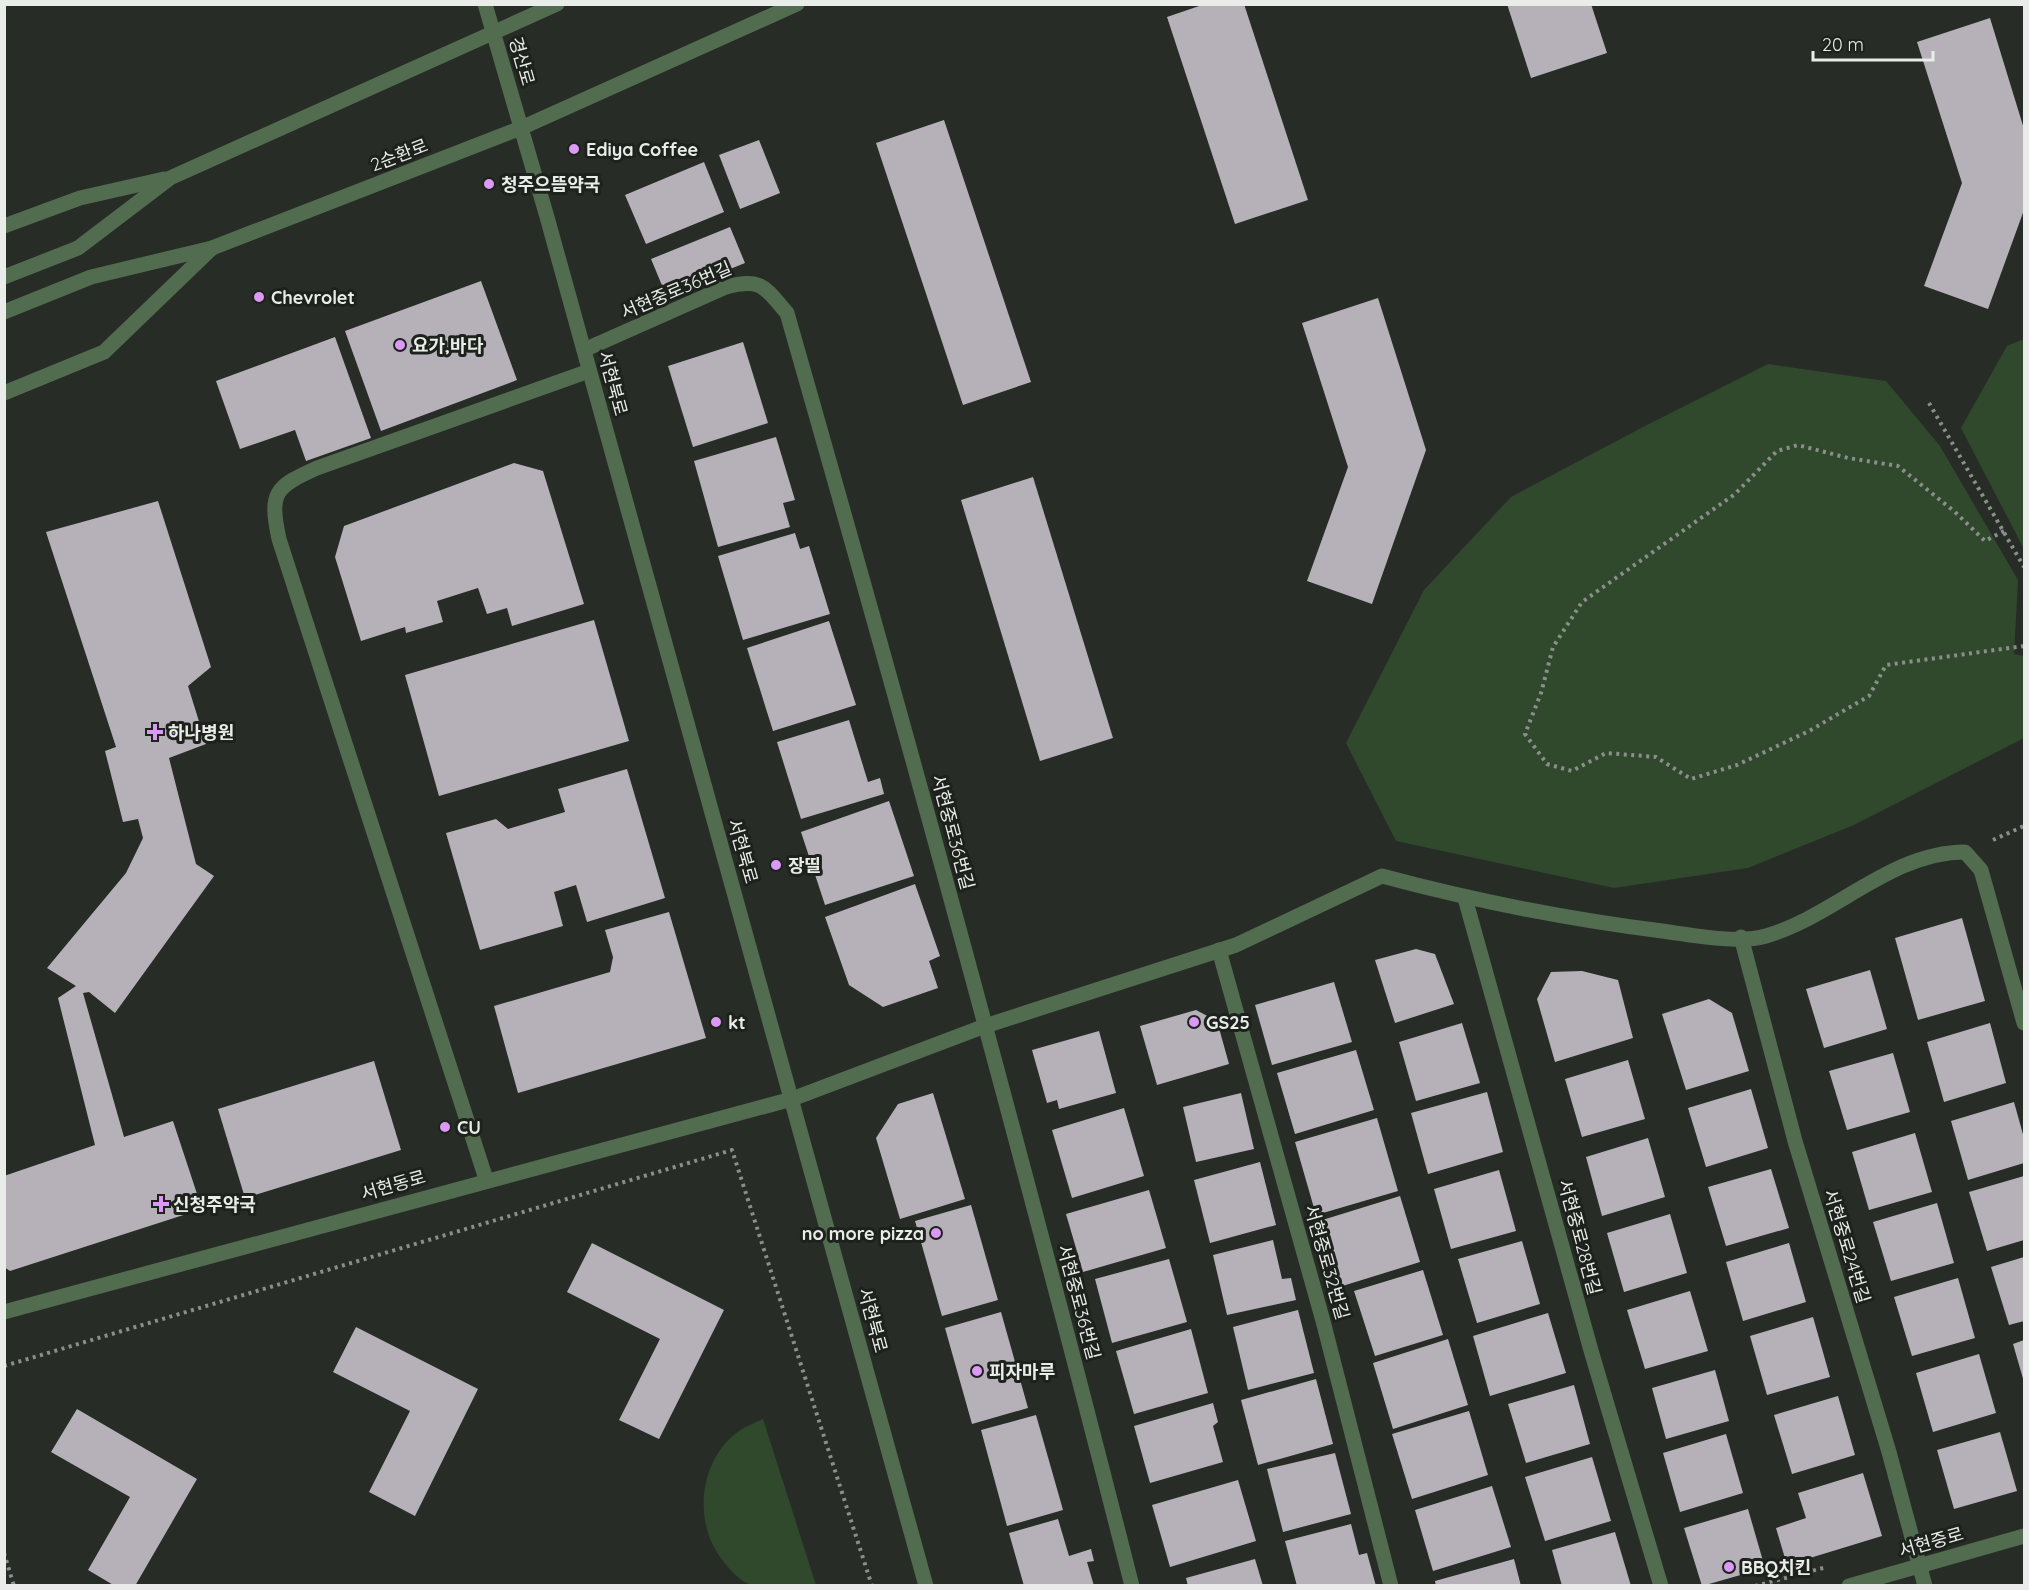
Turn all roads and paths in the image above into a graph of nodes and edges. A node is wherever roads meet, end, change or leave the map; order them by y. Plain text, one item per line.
1 (485, 4) edge
2 (557, 4) edge
3 (797, 4) edge
4 (494, 33) junction
5 (521, 128) junction
6 (170, 178) junction
7 (4, 226) edge
8 (212, 248) junction
9 (4, 277) edge
10 (4, 312) edge
11 (584, 350) junction
12 (590, 371) junction
13 (4, 393) edge
14 (1929, 403) dead end
15 (2004, 531) junction
16 (2025, 567) edge
17 (2025, 646) edge
18 (1465, 898) junction
19 (1741, 937) junction
20 (1219, 951) junction
21 (2025, 1023) edge
22 (985, 1026) junction
23 (792, 1099) junction
24 (486, 1179) junction
25 (4, 1312) edge
26 (4, 1366) edge
27 (2025, 1536) edge
28 (4, 1553) edge
29 (1919, 1565) junction
30 (14, 1586) edge
31 (872, 1586) edge
32 (926, 1586) edge
33 (1132, 1586) edge
34 (1391, 1586) edge
35 (1661, 1586) edge
36 (1849, 1586) edge
37 (1925, 1586) edge

1 - 4 street, 경산로
2 - 4 street
3 - 5 street, 2순환로
4 - 5 street, 경산로
4 - 6 street
5 - 8 street, 2순환로
5 - 11 street, 서현북로
6 - 7 street
6 - 9 street
8 - 10 street, 2순환로
8 - 13 street
11 - 12 street, 서현북로
11 - 22 street, 서현중로36번길
12 - 23 street, 서현북로
12 - 24 street
14 - 15 path
15 - 16 path
15 - 17 path
18 - 19 street, 서현동로
18 - 20 street, 서현동로
18 - 35 street, 서현중로28번길
19 - 21 street, 서현동로
19 - 29 street, 서현중로24번길
20 - 22 street, 서현동로
20 - 34 street, 서현중로32번길
22 - 23 street, 서현동로
22 - 33 street, 서현중로36번길
23 - 24 street, 서현동로
23 - 32 street, 서현북로
24 - 25 street, 서현동로
26 - 31 path
27 - 29 street, 서현중로
28 - 30 path
29 - 36 street, 서현중로
29 - 37 street, 서현중로24번길

